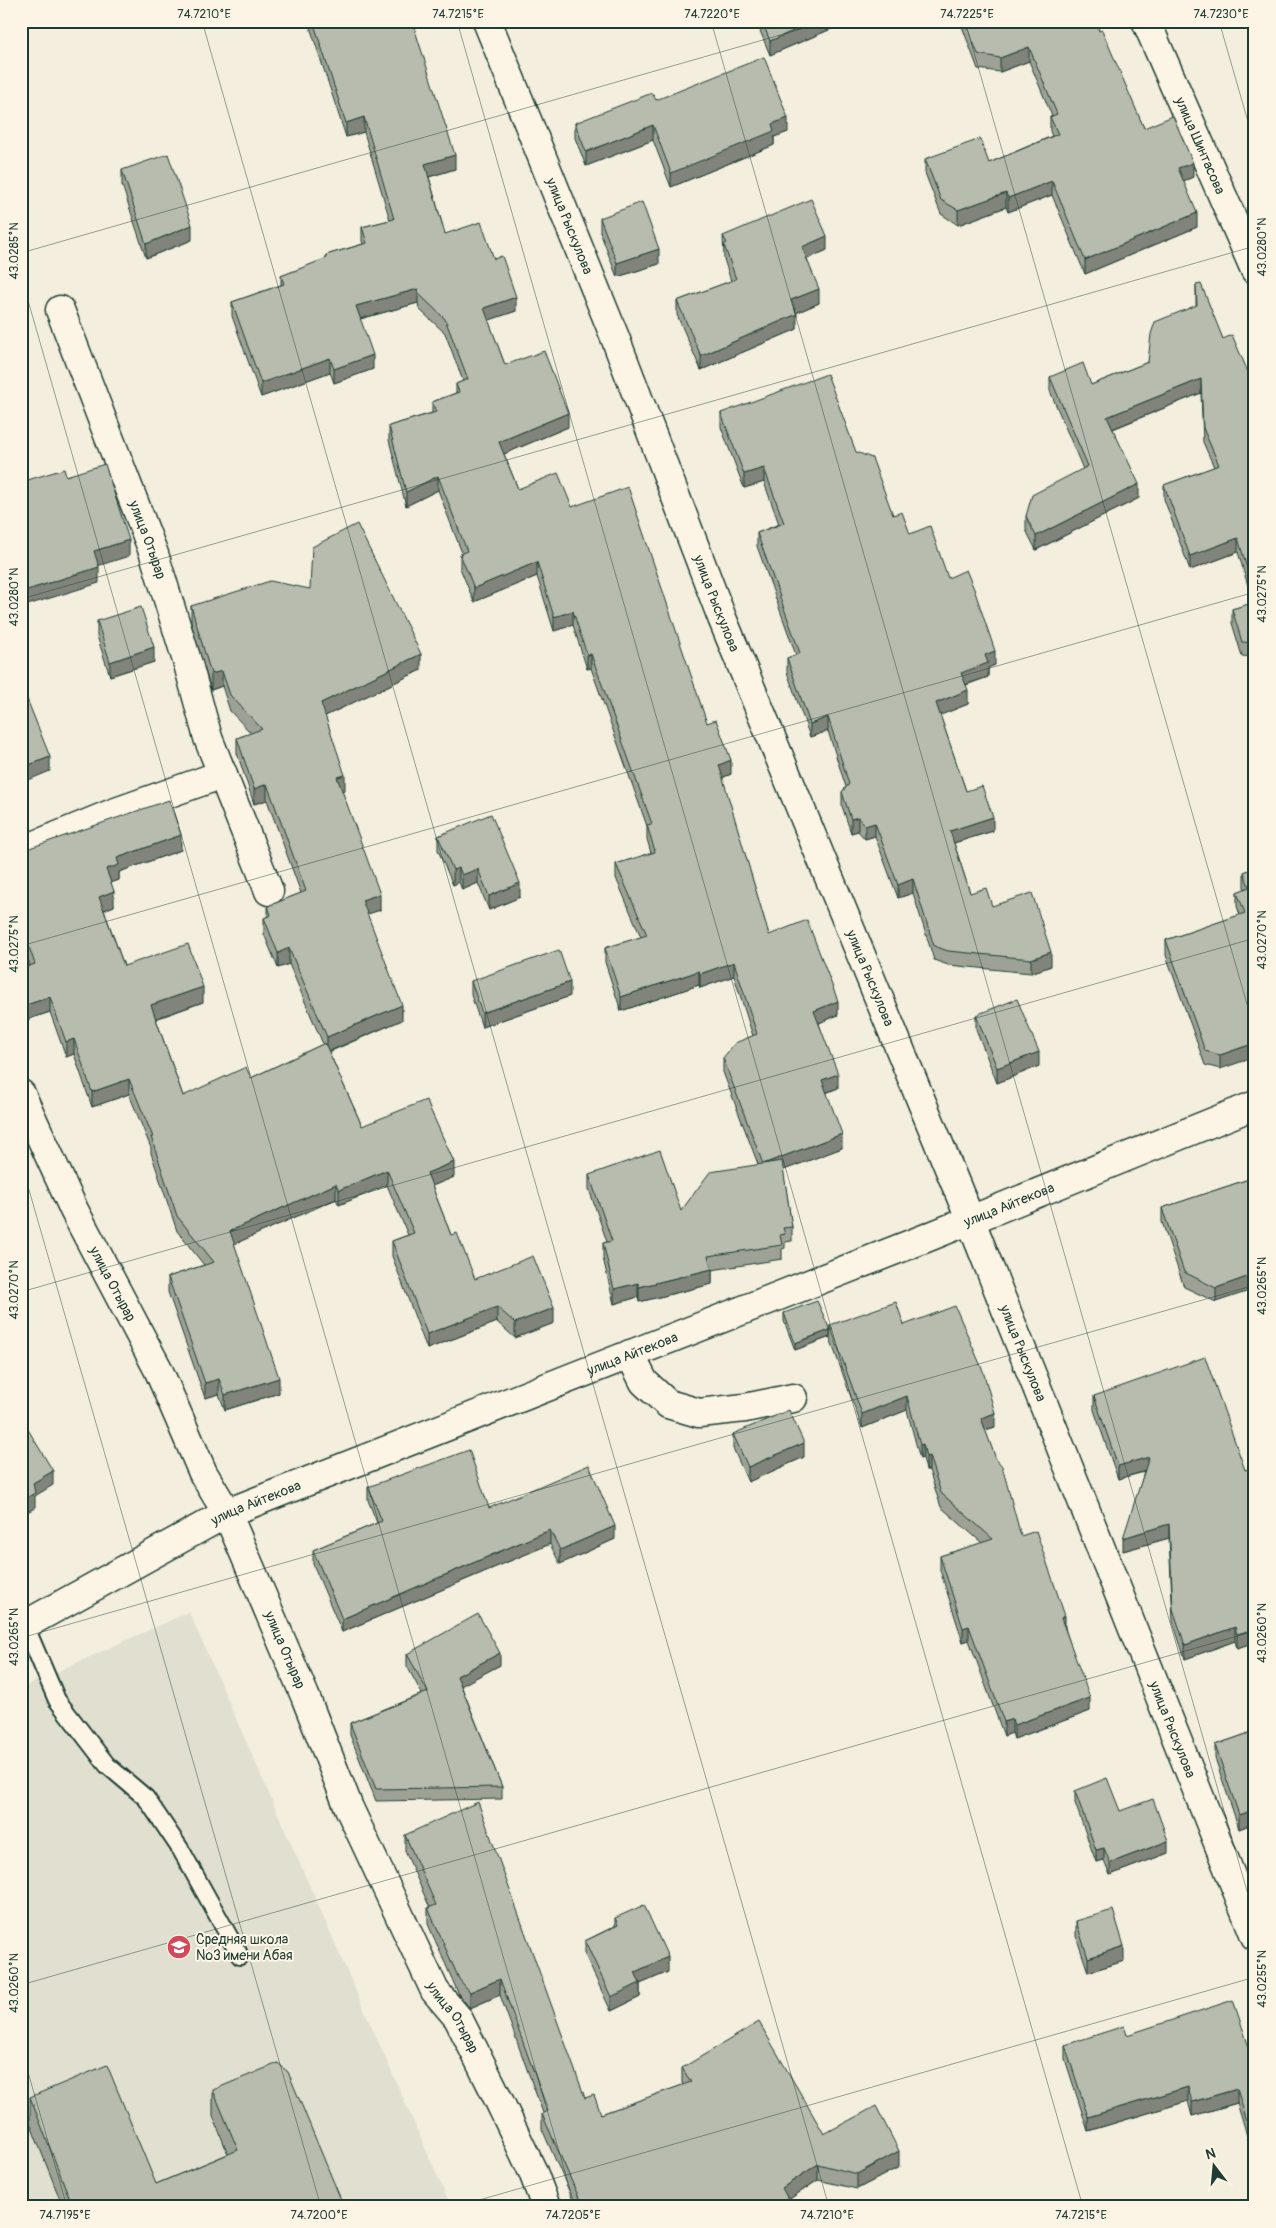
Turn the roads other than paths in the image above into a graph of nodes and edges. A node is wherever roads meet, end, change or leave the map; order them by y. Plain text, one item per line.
1 (487, 21) edge
2 (1146, 21) edge
3 (1255, 270) edge
4 (60, 310) dead end
5 (223, 774) junction
6 (21, 851) edge
7 (269, 891) dead end
8 (21, 1094) edge
9 (1255, 1104) edge
10 (970, 1219) junction
11 (630, 1354) junction
12 (793, 1398) dead end
13 (227, 1513) junction
14 (23, 1626) edge
15 (1255, 1936) edge
16 (240, 1956) dead end
17 (546, 2207) edge

1 - 10 street, улица Рыскулова
2 - 3 street, улица Шинтасова
4 - 5 street, улица Отырар
5 - 6 street
5 - 7 street, улица Отырар
8 - 13 street, улица Отырар
9 - 10 street, улица Айтекова
10 - 11 street, улица Айтекова
10 - 15 street, улица Рыскулова
11 - 12 street
11 - 13 street, улица Айтекова
13 - 14 street, улица Айтекова
13 - 17 street, улица Отырар
14 - 16 lane

